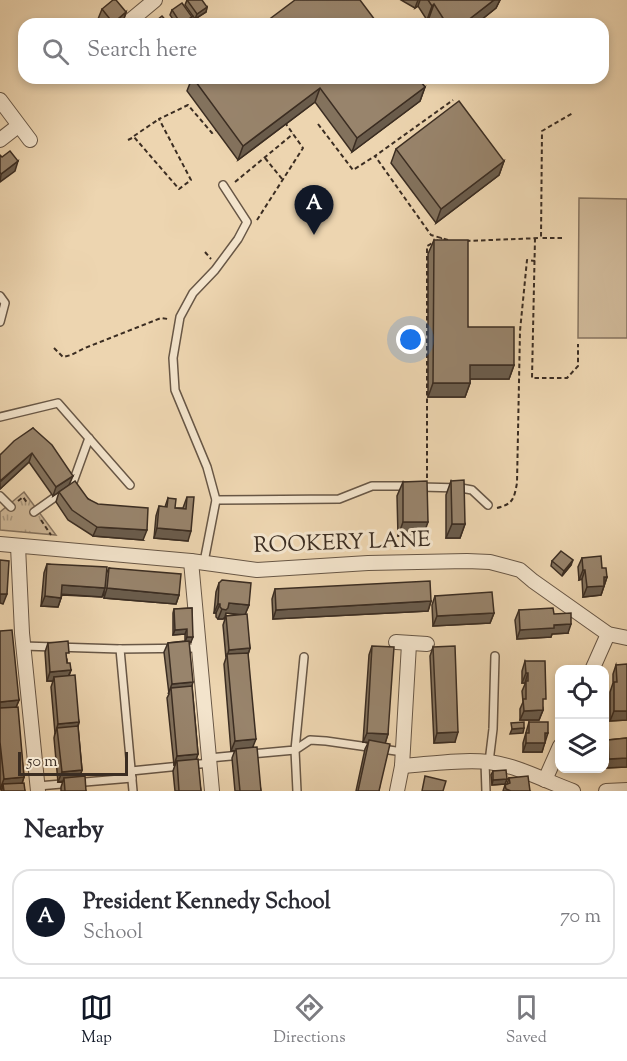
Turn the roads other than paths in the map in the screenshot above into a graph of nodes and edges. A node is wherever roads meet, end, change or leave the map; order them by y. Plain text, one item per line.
1 (154, 0) edge
2 (133, 18) edge
3 (0, 100) edge
4 (18, 126) junction
5 (0, 140) edge
6 (30, 140) dead end
7 (224, 187) road end
8 (0, 296) edge
9 (0, 322) edge
10 (0, 417) edge
11 (89, 438) junction
12 (130, 485) dead end
13 (0, 496) edge
14 (216, 500) junction
15 (488, 505) road end
16 (11, 507) dead end
17 (34, 512) dead end
18 (0, 544) edge
19 (18, 546) junction
20 (198, 562) junction
21 (608, 634) junction
22 (19, 638) junction
23 (627, 638) edge
24 (427, 644) dead end
25 (200, 648) junction
26 (120, 649) junction
27 (495, 656) dead end
28 (304, 657) dead end
29 (594, 665) edge
30 (295, 750) junction
31 (402, 759) junction
32 (210, 761) junction
33 (555, 761) edge
34 (487, 762) junction
35 (131, 774) junction
36 (547, 784) edge
37 (38, 789) edge
38 (627, 790) edge
39 (133, 791) edge
40 (212, 791) edge
41 (297, 791) edge
42 (397, 791) edge
43 (486, 791) edge
44 (573, 791) edge
45 (606, 791) edge

1 - 2 street
3 - 4 street
4 - 5 street
4 - 6 street
7 - 14 lane
8 - 9 lane
10 - 11 lane
11 - 12 lane
11 - 17 lane
13 - 16 lane
14 - 15 lane
14 - 20 lane
18 - 19 street, ROOKERY LANE
19 - 20 street, ROOKERY LANE
19 - 22 street
20 - 21 street, ROOKERY LANE
20 - 25 street
21 - 23 street, ROOKERY LANE
21 - 29 street
22 - 26 lane
22 - 37 street
24 - 31 street
25 - 26 lane
25 - 32 street
26 - 35 lane
27 - 34 lane
28 - 30 lane
30 - 31 lane
30 - 32 lane
30 - 41 lane
31 - 34 street
31 - 42 street
32 - 35 lane
32 - 40 street
33 - 36 street
34 - 36 street
34 - 43 lane
35 - 37 lane
35 - 39 lane
36 - 44 street
38 - 45 street

